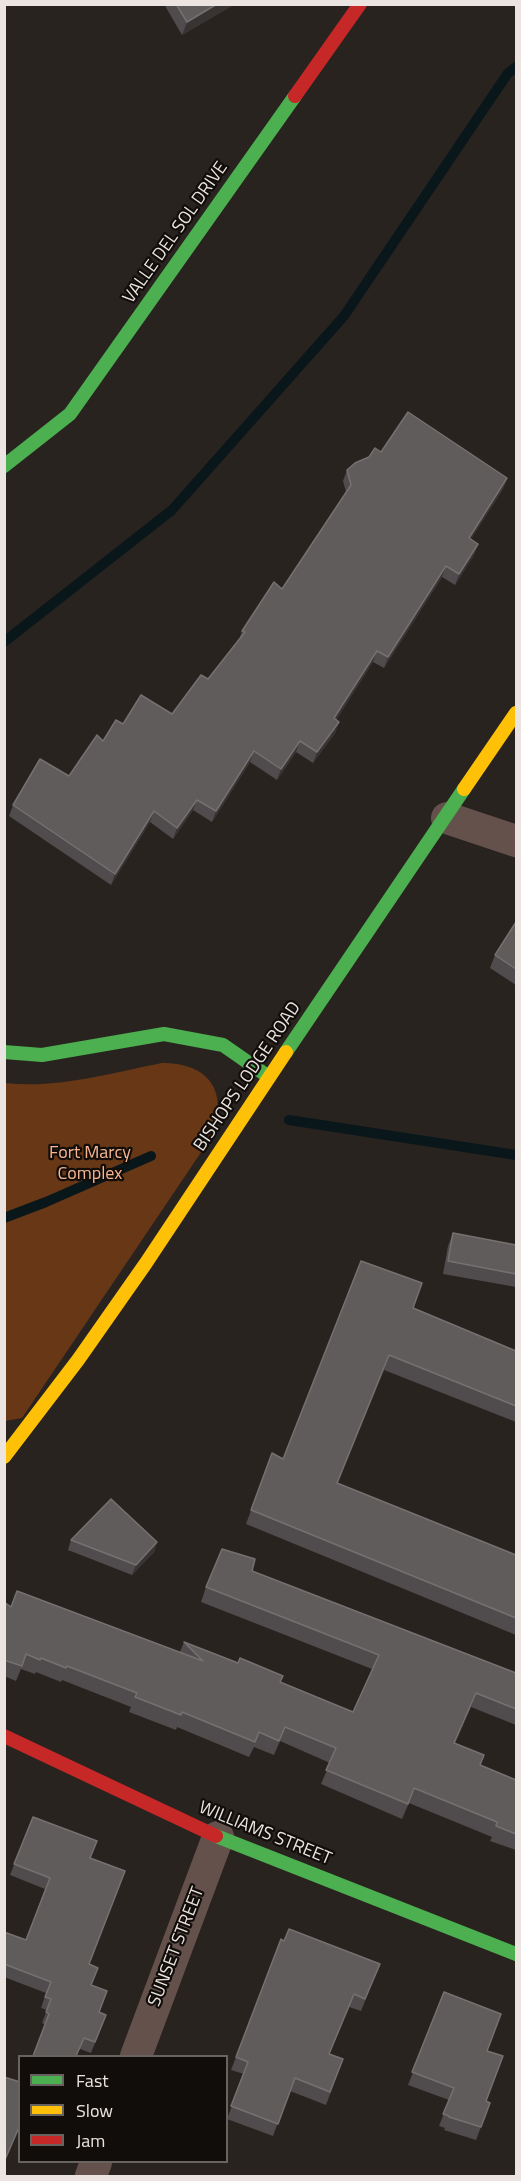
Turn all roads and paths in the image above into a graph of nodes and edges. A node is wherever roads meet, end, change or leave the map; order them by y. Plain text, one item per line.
1 (360, 4) edge
2 (4, 466) edge
3 (516, 713) edge
4 (447, 818) junction
5 (516, 841) edge
6 (4, 1052) edge
7 (269, 1077) junction
8 (4, 1457) edge
9 (4, 1736) edge
10 (218, 1837) junction
11 (516, 1954) edge
12 (136, 2055) edge

1 - 2 street, VALLE DEL SOL DRIVE
3 - 4 street, BISHOPS LODGE ROAD
4 - 5 street
4 - 7 street, BISHOPS LODGE ROAD
6 - 7 street
7 - 8 street, BISHOPS LODGE ROAD
9 - 10 street, WILLIAMS STREET
10 - 11 street, WILLIAMS STREET
10 - 12 street, SUNSET STREET

